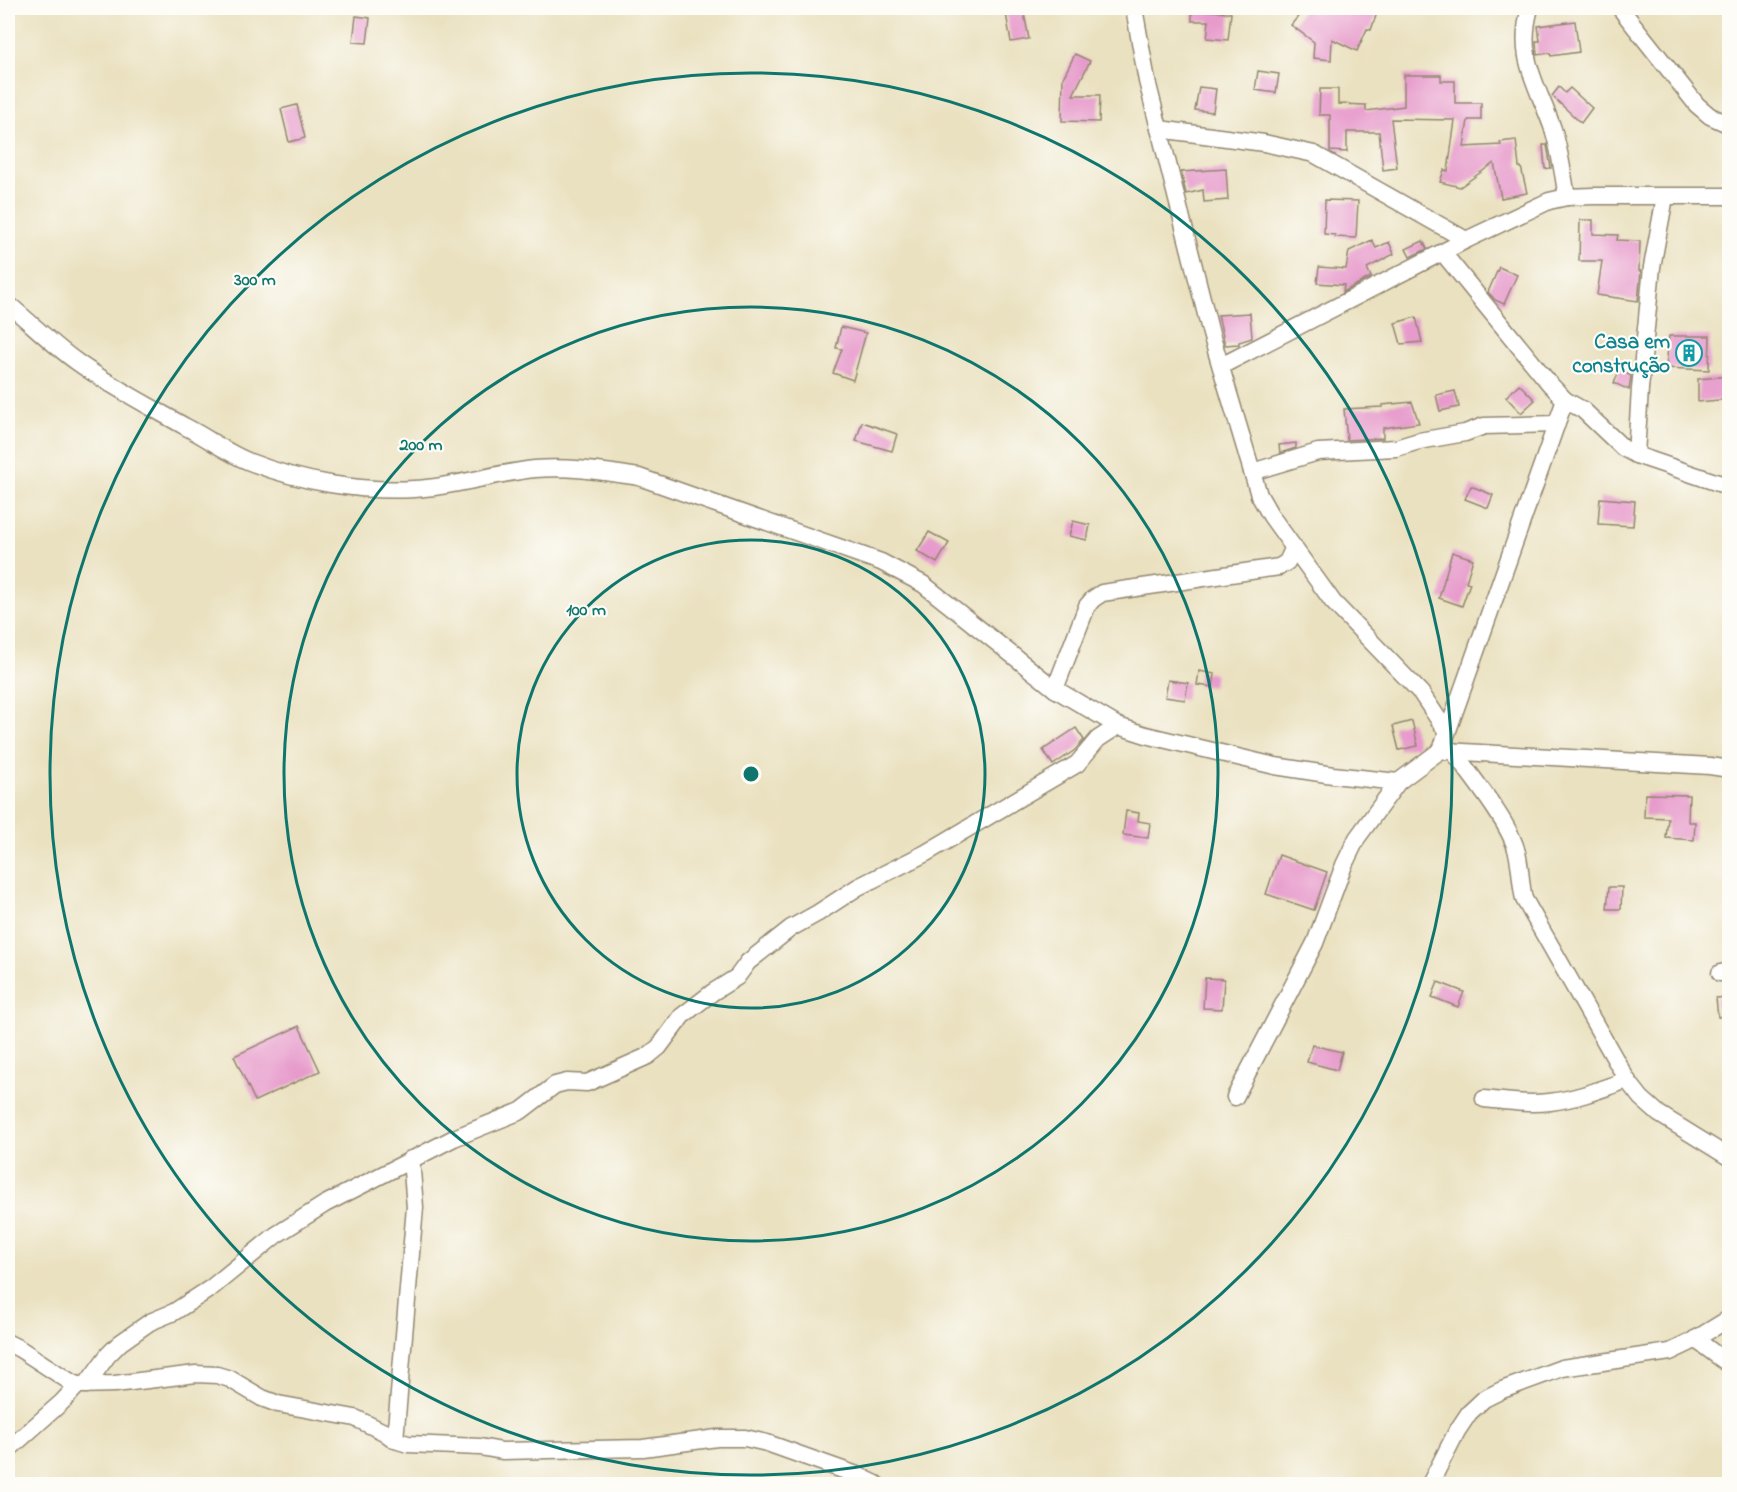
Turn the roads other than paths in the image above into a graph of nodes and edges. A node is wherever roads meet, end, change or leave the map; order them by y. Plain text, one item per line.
1 (1134, 8) edge
2 (1530, 8) edge
3 (1620, 8) edge
4 (1730, 124) edge
5 (1159, 129) junction
6 (1730, 196) edge
7 (1567, 197) junction
8 (1665, 197) junction
9 (1466, 240) junction
10 (1443, 253) junction
11 (8, 304) edge
12 (1221, 366) junction
13 (1565, 400) junction
14 (1557, 424) junction
15 (1636, 455) junction
16 (1252, 472) junction
17 (1730, 487) edge
18 (1294, 547) junction
19 (1056, 689) junction
20 (1118, 726) junction
21 (1448, 732) junction
22 (1447, 751) junction
23 (1730, 769) edge
24 (1398, 782) junction
25 (1627, 1080) junction
26 (1235, 1097) dead end
27 (1484, 1099) dead end
28 (1730, 1158) edge
29 (411, 1159) junction
30 (1730, 1318) edge
31 (1695, 1339) junction
32 (8, 1343) edge
33 (1730, 1365) edge
34 (82, 1385) junction
35 (395, 1440) junction
36 (8, 1450) edge
37 (876, 1485) edge
38 (1430, 1485) edge

1 - 5 street
2 - 7 street
3 - 4 street
5 - 9 street
5 - 12 street
6 - 8 street
7 - 8 street
7 - 9 street
8 - 15 street
9 - 10 street
10 - 12 street
10 - 13 street
11 - 19 street
12 - 16 street
13 - 14 street
13 - 15 street
14 - 16 street
14 - 21 street
15 - 17 street
16 - 18 street
18 - 19 street
18 - 21 street
19 - 20 street
20 - 24 street
20 - 29 street
21 - 22 street
22 - 23 street
22 - 24 street
22 - 25 street
24 - 26 street
25 - 27 street
25 - 28 street
29 - 34 street
29 - 35 street
30 - 31 street
31 - 33 street
31 - 38 street
32 - 34 street
34 - 35 street
34 - 36 street
35 - 37 street

